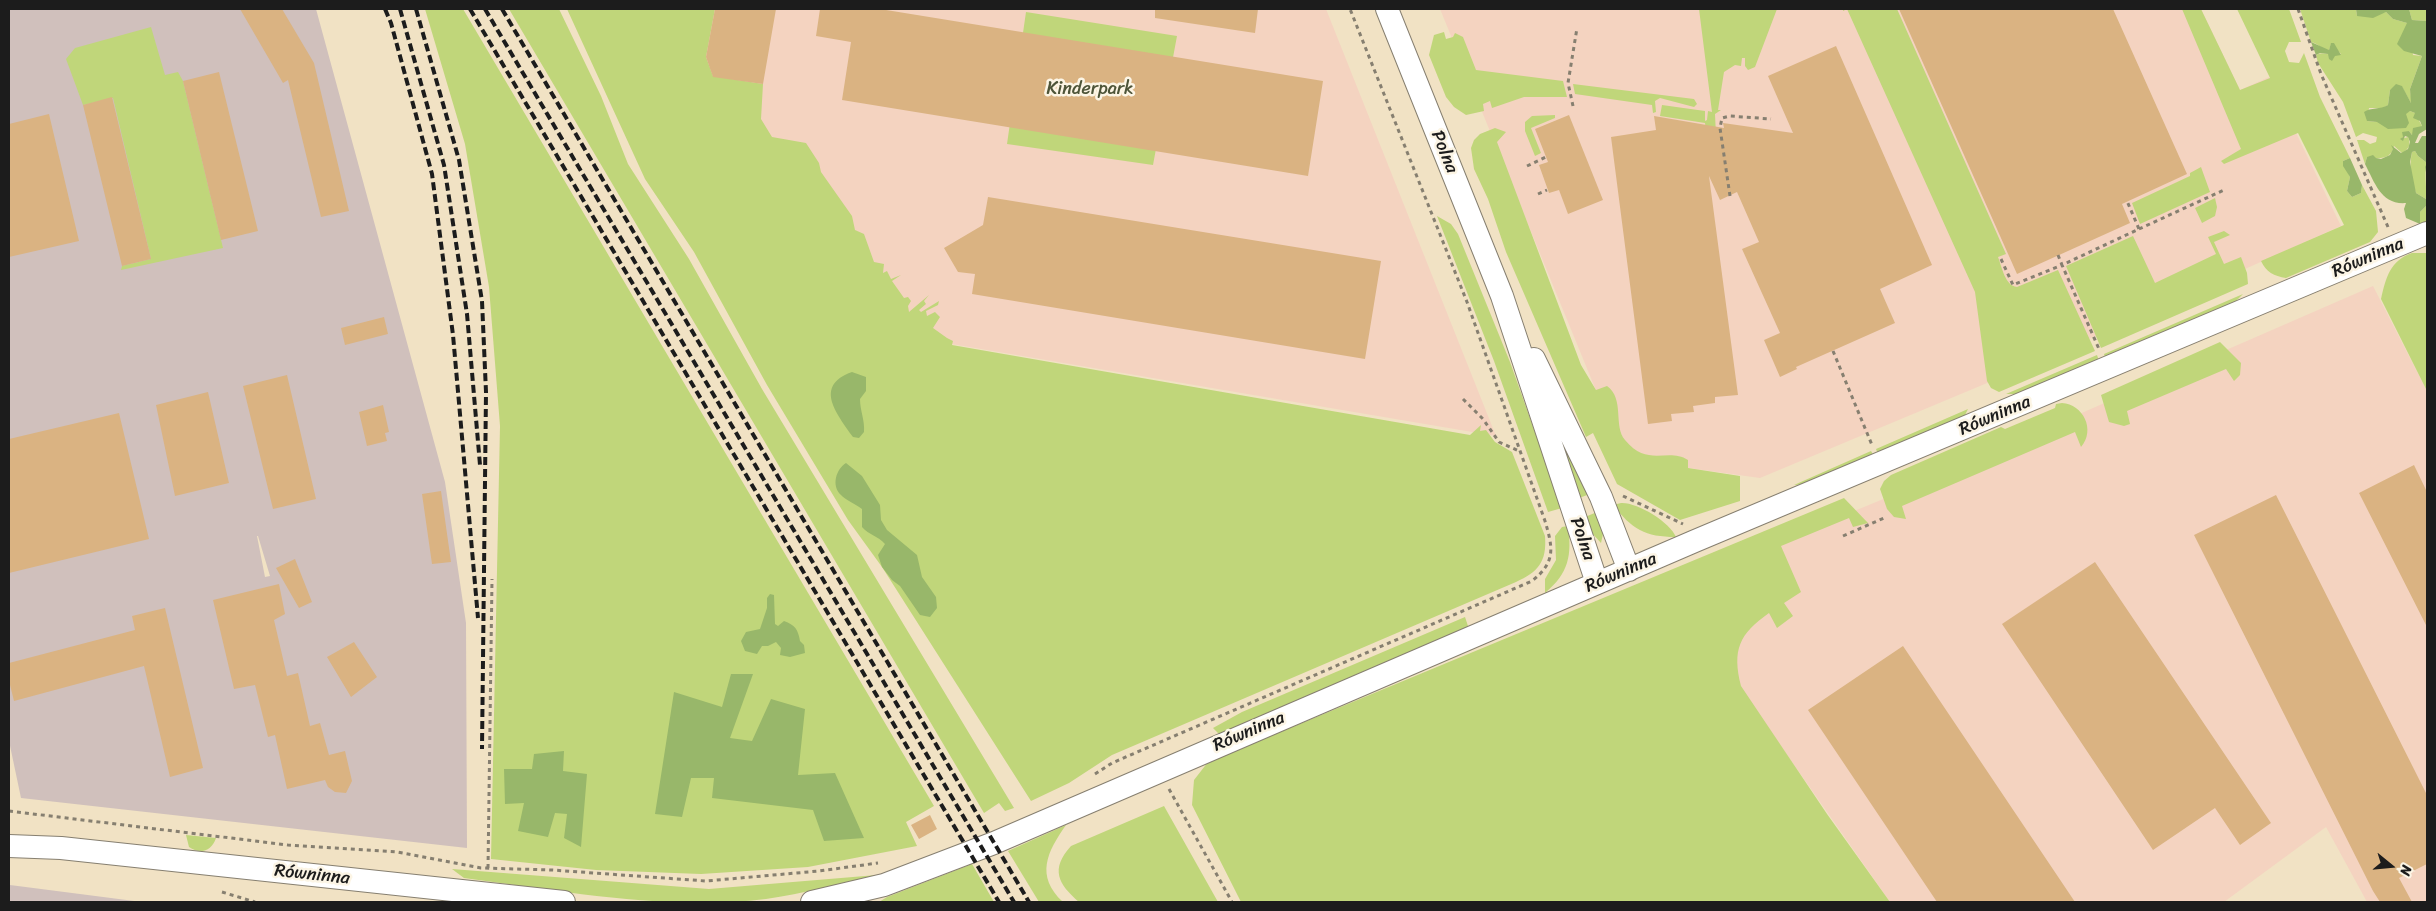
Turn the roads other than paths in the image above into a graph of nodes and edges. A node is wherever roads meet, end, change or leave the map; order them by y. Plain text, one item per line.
1 (1386, 9) edge
2 (2427, 234) edge
3 (1502, 296) junction
4 (1629, 570) junction
5 (1597, 583) junction
6 (9, 834) edge
7 (9, 846) edge
8 (61, 848) junction
9 (511, 899) edge
10 (564, 902) edge
11 (812, 902) edge

1 - 3 street, Polna
2 - 4 street, Równinna
3 - 4 street, Polna
3 - 5 street, Polna
4 - 5 street, Równinna
5 - 11 street, Równinna
6 - 8 street, Równinna
7 - 8 street, Równinna
8 - 9 street, Równinna
9 - 10 street, Równinna

